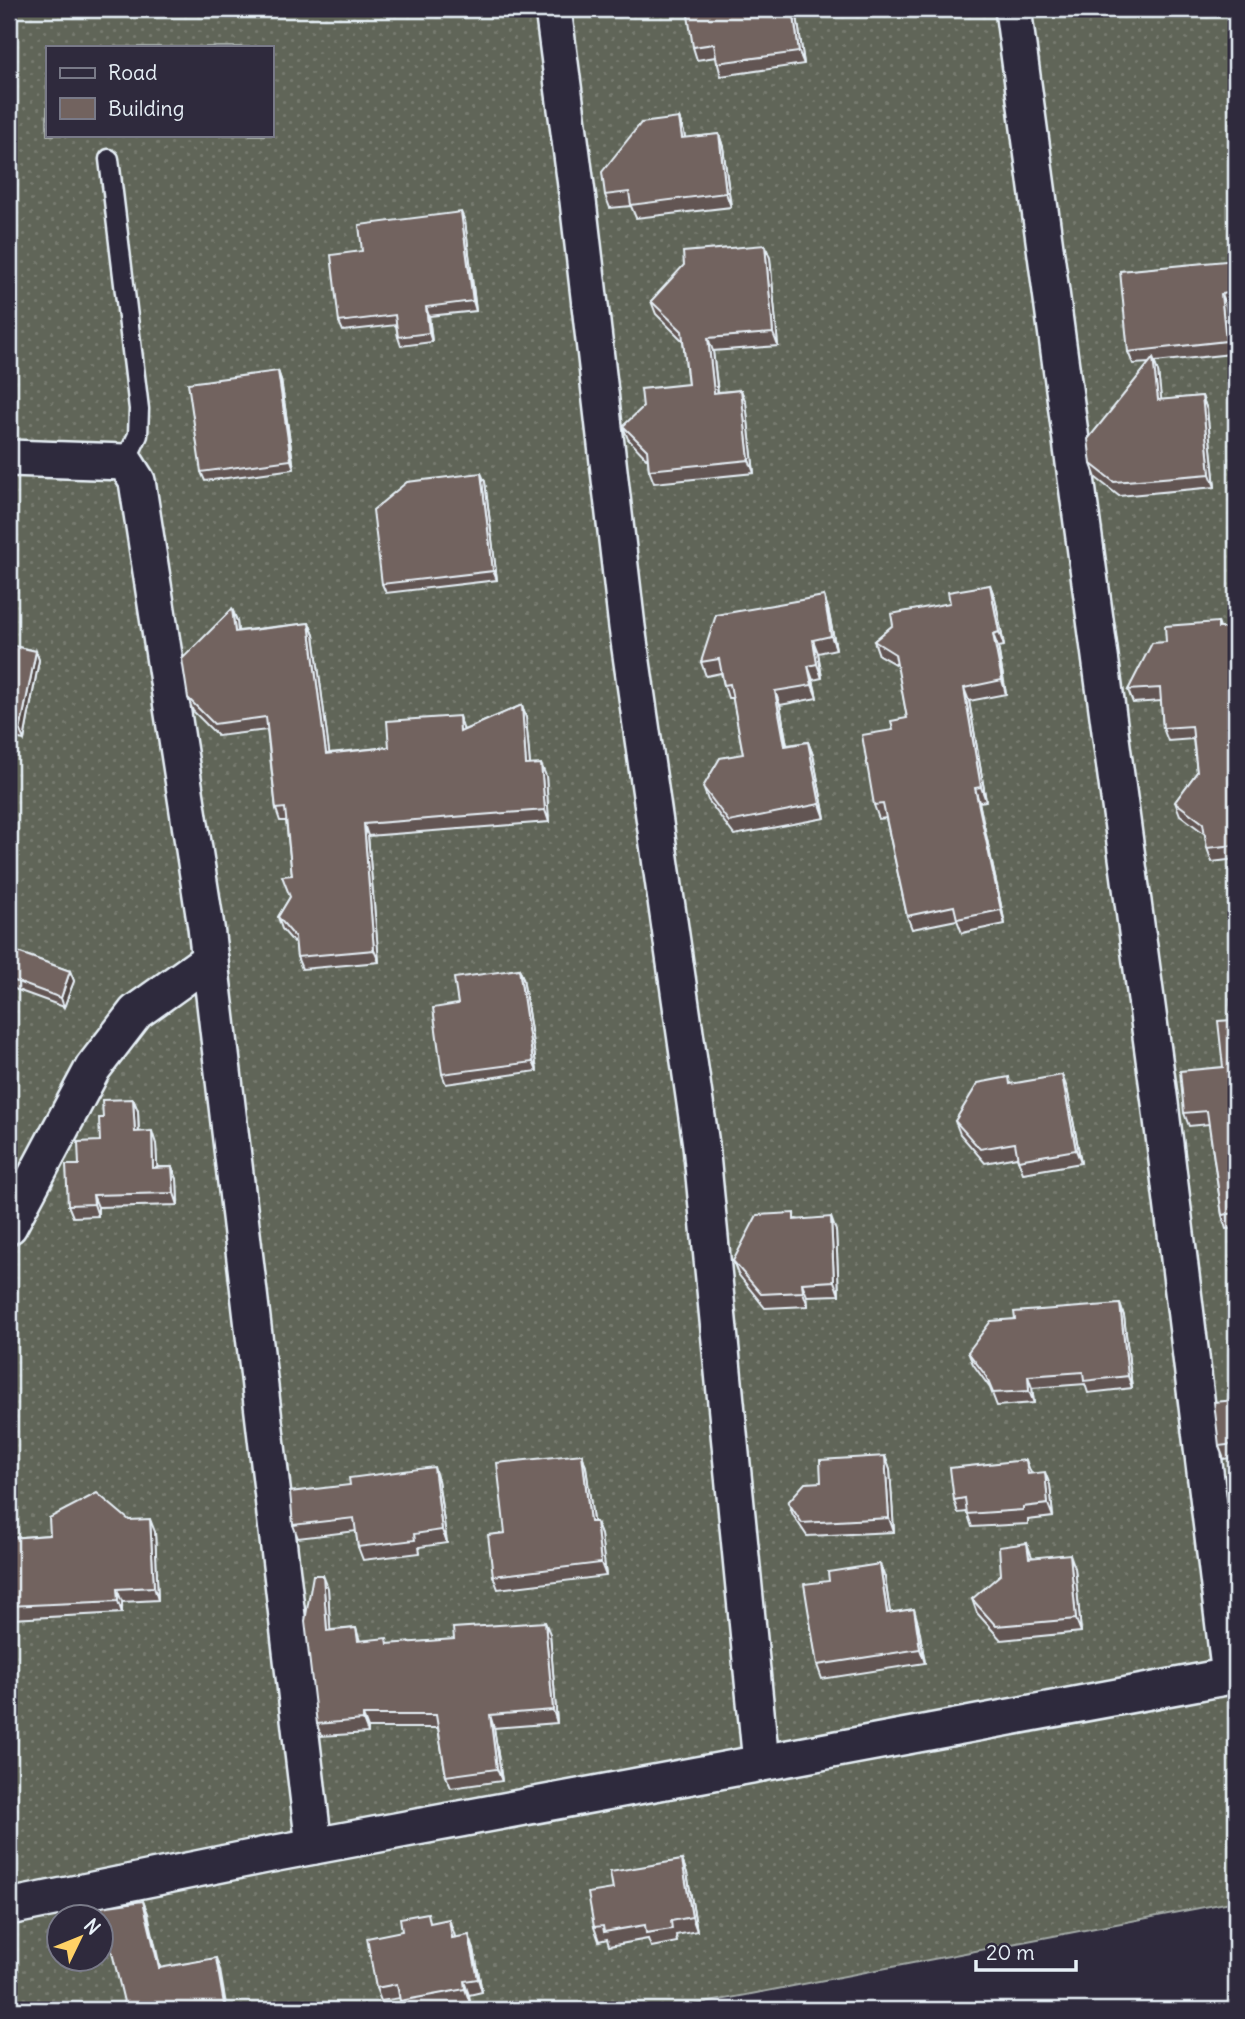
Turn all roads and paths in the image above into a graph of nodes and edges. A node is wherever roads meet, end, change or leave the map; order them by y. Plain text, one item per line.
1 (553, 9) edge
2 (1013, 9) edge
3 (109, 159) dead end
4 (9, 458) edge
5 (125, 462) junction
6 (210, 959) junction
7 (9, 1226) edge
8 (1233, 1676) edge
9 (761, 1763) junction
10 (314, 1846) junction
11 (9, 1908) edge

1 - 9 street
2 - 8 street
3 - 5 lane
4 - 5 street
5 - 6 street
6 - 7 street
6 - 10 street
8 - 9 street
9 - 10 street
10 - 11 street

